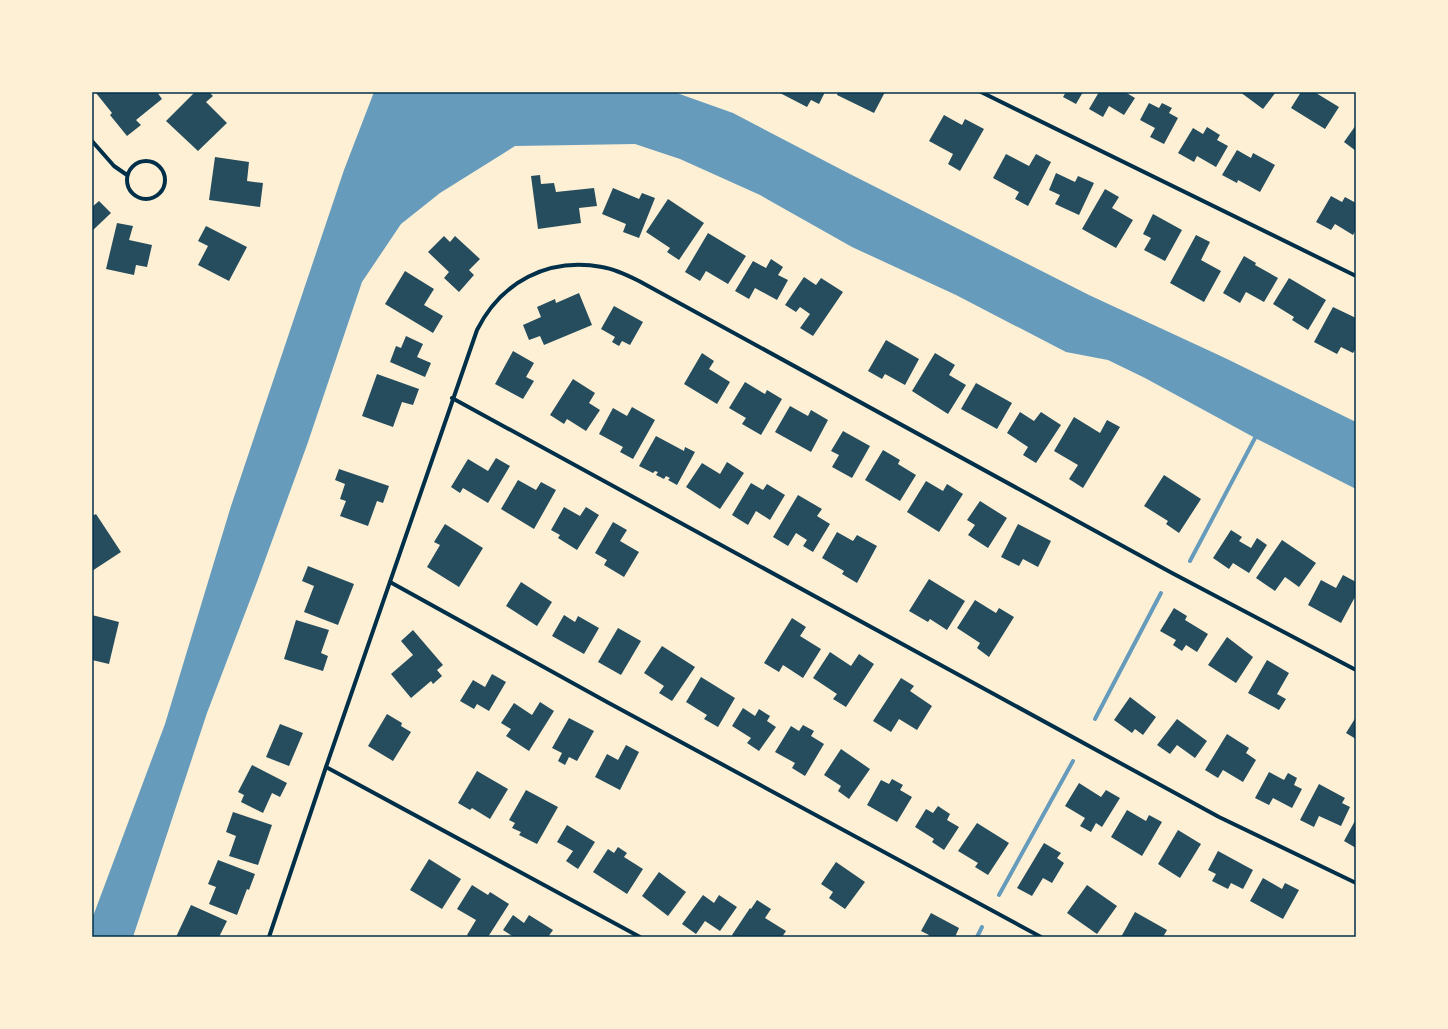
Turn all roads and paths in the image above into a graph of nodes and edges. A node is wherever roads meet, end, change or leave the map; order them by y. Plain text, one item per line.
1 (981, 92) edge
2 (92, 141) edge
3 (127, 175) junction
4 (1356, 276) edge
5 (452, 398) junction
6 (390, 582) junction
7 (1356, 670) edge
8 (326, 767) junction
9 (1356, 883) edge
10 (269, 937) edge
11 (640, 937) edge
12 (1041, 937) edge

1 - 4 street
2 - 3 street
3 - 3 street
5 - 6 street
5 - 7 street
5 - 9 street
6 - 8 street
6 - 12 street
8 - 10 street
8 - 11 street

